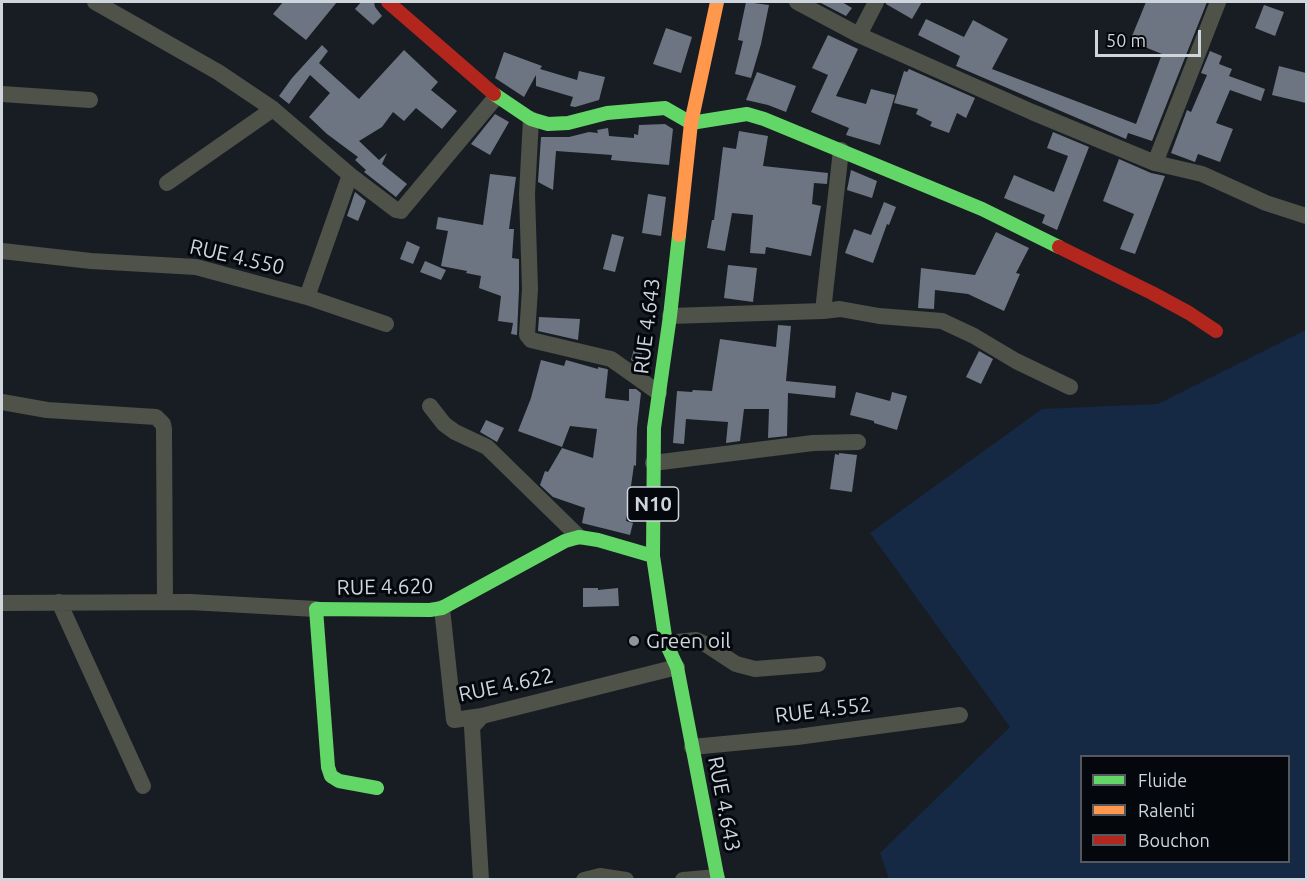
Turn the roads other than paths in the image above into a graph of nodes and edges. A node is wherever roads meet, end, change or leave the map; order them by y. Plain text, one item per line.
1 (95, 2) edge
2 (388, 2) edge
3 (717, 2) edge
4 (797, 2) edge
5 (876, 2) edge
6 (1218, 2) edge
7 (859, 35) junction
8 (2, 94) edge
9 (496, 97) junction
10 (90, 100) dead end
11 (273, 109) junction
12 (531, 118) junction
13 (691, 123) junction
14 (841, 150) junction
15 (1155, 163) junction
16 (350, 175) junction
17 (167, 183) dead end
18 (1306, 216) edge
19 (2, 250) edge
20 (307, 297) junction
21 (823, 311) junction
22 (670, 316) junction
23 (386, 324) dead end
24 (1216, 331) dead end
25 (1070, 387) dead end
26 (659, 393) junction
27 (2, 402) edge
28 (430, 406) dead end
29 (858, 442) dead end
30 (653, 463) junction
31 (579, 537) junction
32 (653, 556) junction
33 (60, 602) junction
34 (165, 602) junction
35 (2, 603) edge
36 (442, 608) junction
37 (316, 609) junction
38 (666, 644) junction
39 (818, 664) dead end
40 (677, 667) junction
41 (960, 715) dead end
42 (482, 716) junction
43 (692, 747) junction
44 (143, 786) dead end
45 (377, 788) dead end
46 (717, 878) edge
47 (481, 879) edge
48 (584, 879) edge
49 (626, 879) edge
50 (683, 879) edge

1 - 11 street
2 - 9 main road
3 - 13 main road, N10
4 - 7 street
5 - 7 street
6 - 15 street
7 - 15 street
8 - 10 street
9 - 12 main road
9 - 16 street
11 - 16 street
11 - 17 street
12 - 13 main road
12 - 26 street
13 - 14 main road
13 - 22 main road, RUE 4.643 / N10
14 - 21 street
14 - 24 main road
15 - 18 street
16 - 20 street
19 - 20 street, RUE 4.550
20 - 23 street, RUE 4.550
21 - 22 street
21 - 25 street
22 - 26 main road, RUE 4.643 / N10
26 - 30 main road, RUE 4.643 / N10
27 - 34 street
28 - 31 street
29 - 30 street
30 - 32 main road, RUE 4.643 / N10
31 - 32 main road
31 - 36 main road, RUE 4.620
32 - 38 main road, RUE 4.643 / N10
33 - 34 street
33 - 35 street
33 - 44 street
34 - 37 street
36 - 37 main road, RUE 4.620
36 - 42 street, RUE 4.622
37 - 45 main road, RUE 4.620
38 - 39 street
38 - 40 main road, RUE 4.643 / N10
40 - 42 street, RUE 4.622
40 - 43 main road, RUE 4.643 / N10
41 - 43 street, RUE 4.552
42 - 47 street
43 - 46 main road, RUE 4.643 / N10
46 - 50 street
48 - 49 street

